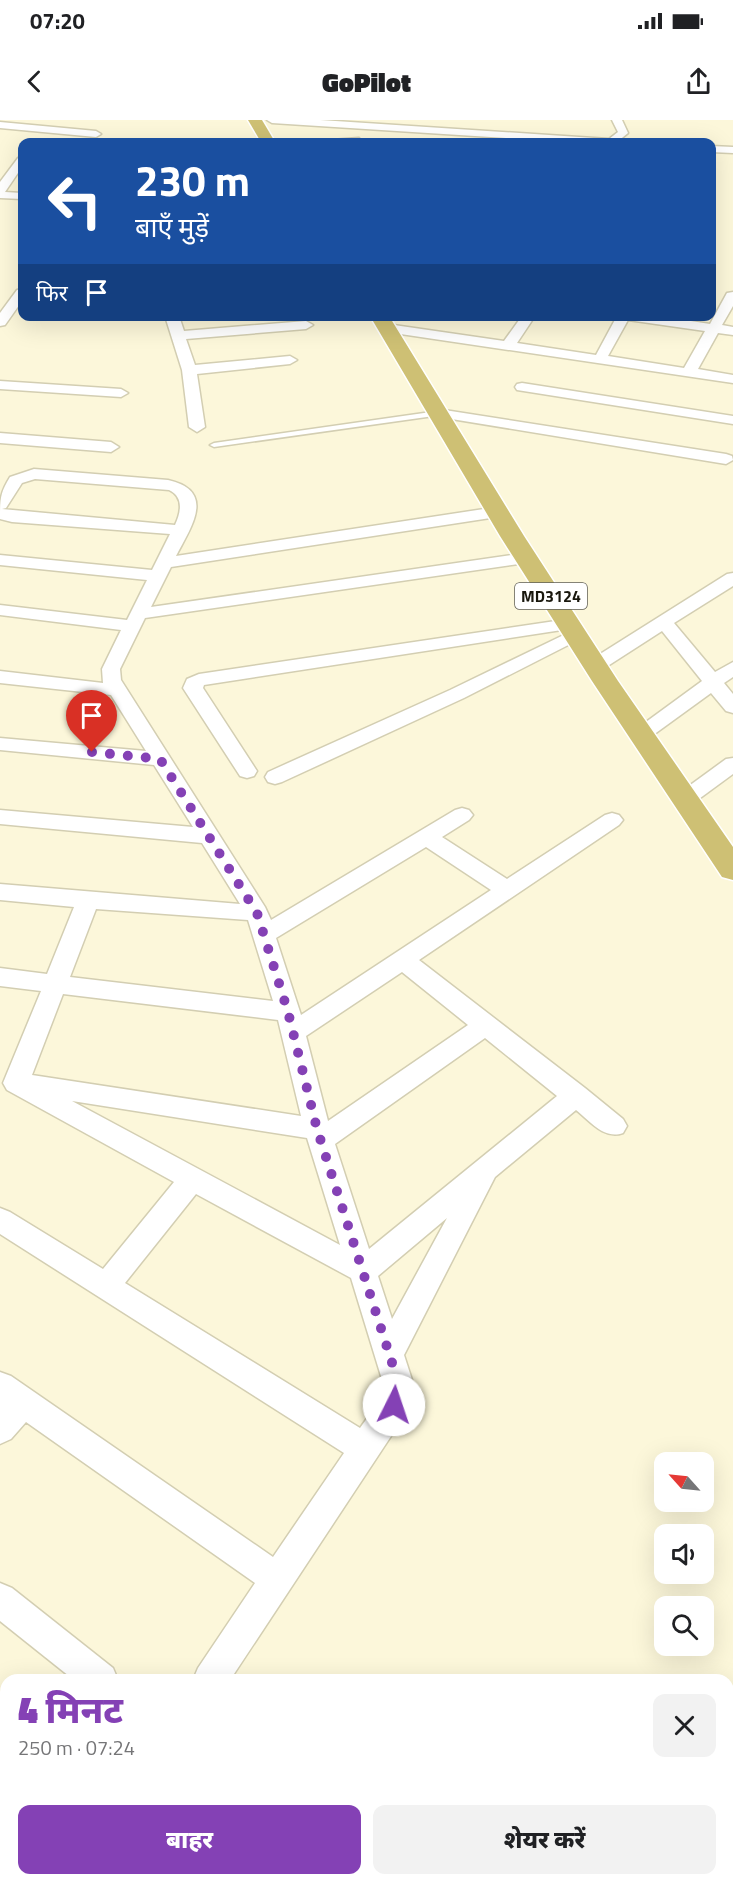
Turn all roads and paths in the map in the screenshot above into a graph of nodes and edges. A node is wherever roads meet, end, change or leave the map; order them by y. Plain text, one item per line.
1 (255, 120) edge
2 (272, 120) edge
3 (509, 120) edge
4 (617, 120) edge
5 (0, 125) edge
6 (428, 131) junction
7 (96, 134) edge
8 (523, 137) junction
9 (266, 138) edge
10 (424, 138) edge
11 (541, 138) edge
12 (617, 138) edge
13 (716, 149) edge
14 (733, 150) edge
15 (18, 161) edge
16 (0, 190) edge
17 (0, 195) edge
18 (18, 196) edge
19 (0, 295) edge
20 (729, 295) edge
21 (18, 296) edge
22 (18, 300) edge
23 (174, 321) edge
24 (304, 321) edge
25 (526, 321) edge
26 (623, 321) edge
27 (660, 321) edge
28 (0, 322) edge
29 (383, 322) edge
30 (714, 329) junction
31 (733, 331) edge
32 (178, 336) junction
33 (313, 339) dead end
34 (508, 346) junction
35 (600, 359) junction
36 (290, 360) dead end
37 (189, 370) junction
38 (689, 372) junction
39 (733, 379) edge
40 (0, 385) edge
41 (522, 387) dead end
42 (121, 393) dead end
43 (565, 394) junction
44 (666, 410) junction
45 (438, 413) junction
46 (733, 420) edge
47 (196, 427) dead end
48 (547, 430) junction
49 (0, 438) edge
50 (214, 445) dead end
51 (111, 447) dead end
52 (649, 447) junction
53 (726, 459) dead end
54 (0, 506) edge
55 (497, 512) junction
56 (0, 514) edge
57 (180, 530) junction
58 (526, 558) junction
59 (0, 560) edge
60 (161, 569) junction
61 (733, 578) edge
62 (0, 610) edge
63 (136, 620) junction
64 (664, 622) junction
65 (572, 629) junction
66 (596, 665) junction
67 (733, 668) edge
68 (0, 677) edge
69 (713, 683) junction
70 (117, 690) junction
71 (733, 707) edge
72 (642, 734) junction
73 (0, 744) edge
74 (160, 759) junction
75 (733, 764) edge
76 (247, 771) dead end
77 (275, 777) dead end
78 (686, 799) junction
79 (462, 815) dead end
80 (0, 817) edge
81 (612, 820) dead end
82 (209, 836) junction
83 (426, 837) junction
84 (733, 870) edge
85 (508, 890) junction
86 (0, 892) edge
87 (88, 901) junction
88 (260, 924) junction
89 (403, 960) junction
90 (0, 977) edge
91 (56, 984) junction
92 (290, 1023) junction
93 (486, 1025) junction
94 (8, 1082) edge
95 (576, 1095) junction
96 (614, 1126) dead end
97 (319, 1134) junction
98 (487, 1168) junction
99 (192, 1179) junction
100 (0, 1220) edge
101 (363, 1271) junction
102 (106, 1286) junction
103 (389, 1354) junction
104 (11, 1394) edge
105 (0, 1429) edge
106 (364, 1448) junction
107 (277, 1579) junction
108 (0, 1600) edge
109 (93, 1674) edge
110 (214, 1674) edge

1 - 9 main road
2 - 6 street
3 - 8 street
4 - 12 street
5 - 7 street
6 - 8 street
6 - 10 street
8 - 11 street
13 - 14 street
15 - 16 street
17 - 18 street
19 - 21 street
20 - 30 street
22 - 28 street
23 - 32 street
24 - 32 street
24 - 33 street
25 - 34 street
26 - 35 street
27 - 30 street
29 - 34 street
29 - 45 main road, MD3124
30 - 31 street
30 - 38 street
32 - 37 street
34 - 35 street
35 - 38 street
36 - 37 street
37 - 47 street
38 - 39 street
40 - 42 street
41 - 43 street
43 - 44 street
43 - 48 street
44 - 46 street
44 - 52 street
45 - 48 street
45 - 50 lane
45 - 55 main road, MD3124
48 - 52 street
49 - 51 street
52 - 53 street
54 - 57 street
55 - 58 main road, MD3124
55 - 60 street
56 - 57 street
57 - 60 street
58 - 63 street
58 - 65 main road, MD3124
59 - 60 street
60 - 63 street
61 - 64 street
62 - 63 street
63 - 70 street
64 - 66 street
64 - 69 street
65 - 66 main road, MD3124
65 - 76 street
65 - 77 street
66 - 72 main road, MD3124
67 - 69 street
68 - 70 street
69 - 71 street
69 - 72 street
70 - 74 street
72 - 78 main road, MD3124
73 - 74 street
74 - 82 street
75 - 78 street
78 - 84 main road, MD3124
79 - 83 street
80 - 82 street
81 - 85 street
82 - 88 street
83 - 85 street
83 - 88 street
85 - 89 street
86 - 87 street
87 - 88 street
87 - 91 street
88 - 92 street
89 - 92 street
89 - 93 street
90 - 91 street
91 - 92 street
91 - 94 street
92 - 97 street
93 - 95 street
93 - 97 street
94 - 97 street
94 - 99 street
95 - 96 street
95 - 98 street
97 - 101 street
98 - 101 street
98 - 103 street
99 - 101 street
99 - 102 street
100 - 102 street
101 - 103 street
102 - 106 street
103 - 106 street
104 - 105 street
104 - 107 street
106 - 107 street
107 - 110 street
108 - 109 street

